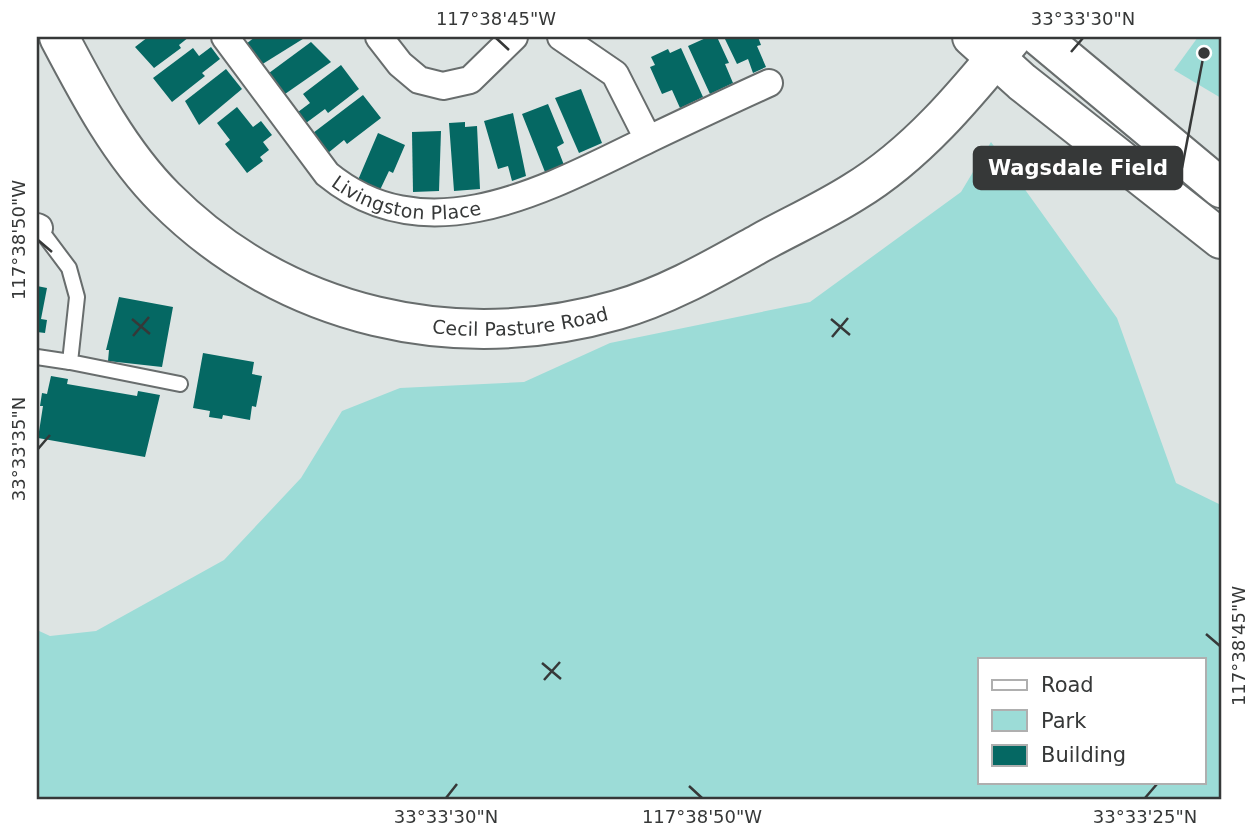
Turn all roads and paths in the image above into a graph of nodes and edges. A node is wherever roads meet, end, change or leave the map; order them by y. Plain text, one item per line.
1 (59, 37) edge
2 (225, 37) edge
3 (379, 37) edge
4 (514, 37) edge
5 (561, 37) edge
6 (1040, 37) edge
7 (993, 44) edge
8 (769, 82) dead end
9 (648, 139) junction
10 (1221, 188) edge
11 (38, 227) edge
12 (1221, 239) edge
13 (37, 357) edge
14 (69, 362) junction
15 (180, 384) dead end

1 - 7 street, Cecil Pasture Road
2 - 9 street, Livingston Place
3 - 4 street
5 - 9 street
6 - 10 street
7 - 12 street
8 - 9 street, Livingston Place
11 - 14 lane
13 - 14 lane
14 - 15 lane

